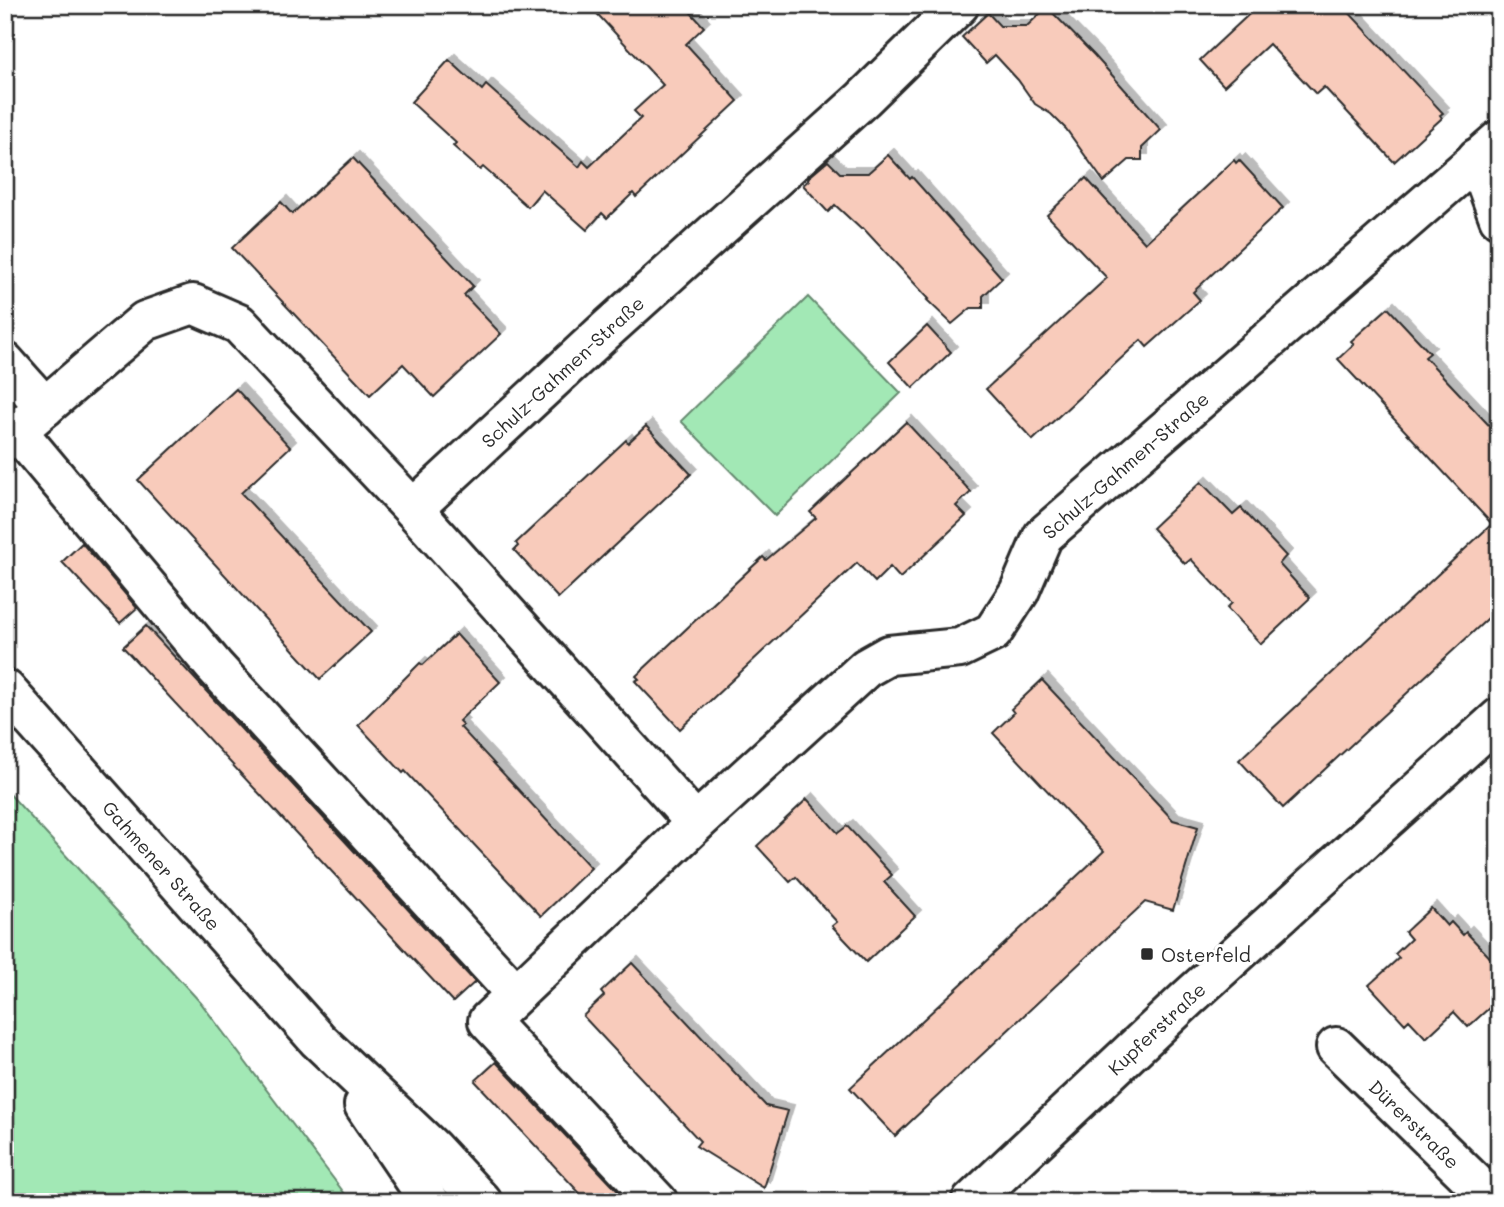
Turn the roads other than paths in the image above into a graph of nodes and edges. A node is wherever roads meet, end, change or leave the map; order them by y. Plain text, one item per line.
1 (960, 5) edge
2 (1488, 149) edge
3 (1499, 218) edge
4 (5, 362) edge
5 (22, 426) edge
6 (413, 509) junction
7 (5, 689) edge
8 (1499, 718) edge
9 (696, 823) junction
10 (516, 994) junction
11 (318, 1040) junction
12 (1336, 1046) dead end
13 (430, 1202) edge
14 (482, 1202) edge
15 (658, 1202) edge
16 (971, 1202) edge
17 (1495, 1202) edge

1 - 6 street, Schulz-Gahmen-Straße
2 - 3 street
2 - 9 street, Schulz-Gahmen-Straße
4 - 5 street
5 - 6 street
5 - 10 street
6 - 9 street
7 - 11 street, Gahmener Straße
8 - 16 street, Kupferstraße
9 - 10 street, Schulz-Gahmen-Straße
10 - 15 street, Schulz-Gahmen-Straße
11 - 13 street, Gahmener Straße
11 - 14 street, Gahmener Straße
12 - 17 street, Dürerstraße

